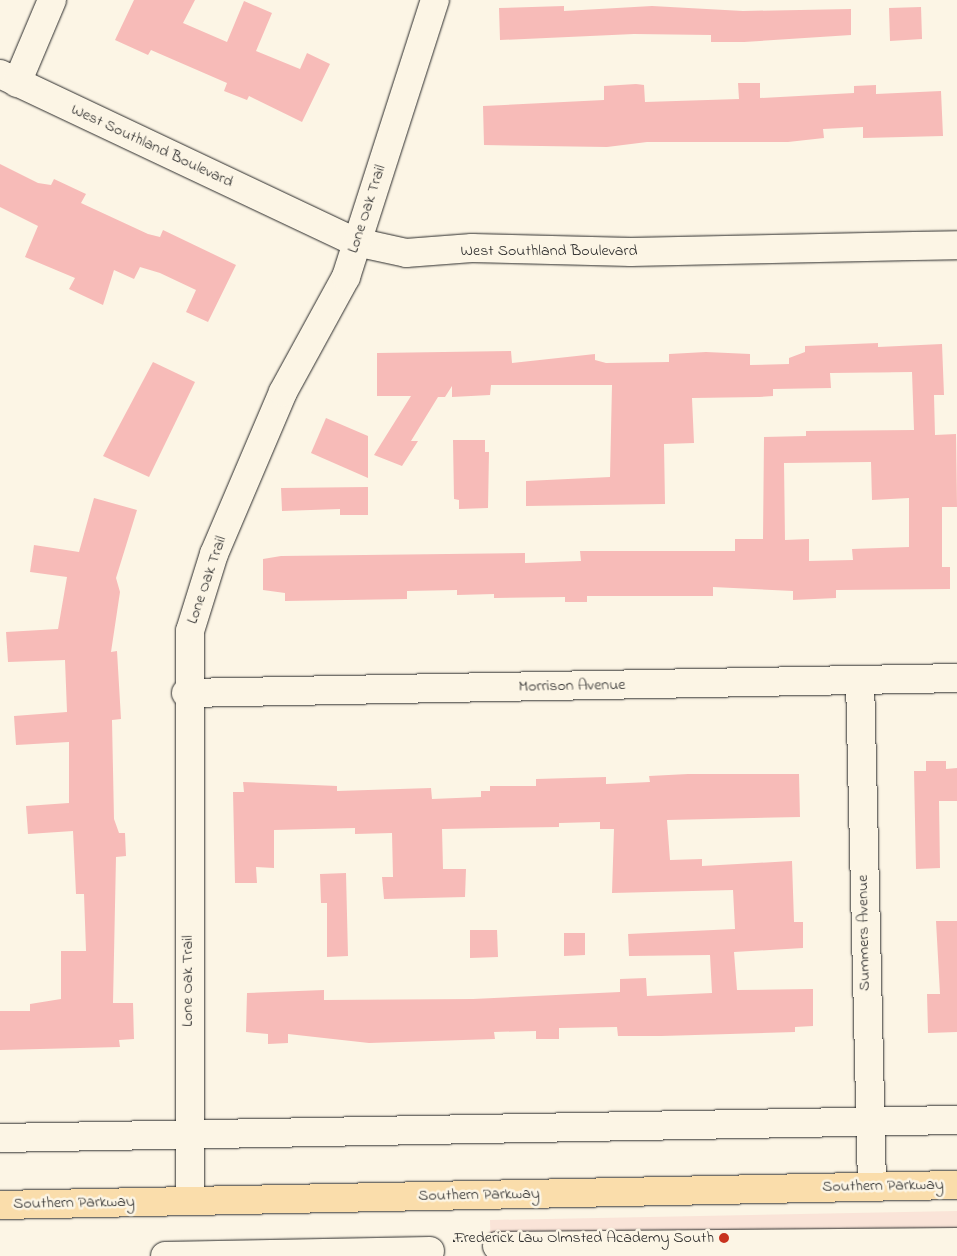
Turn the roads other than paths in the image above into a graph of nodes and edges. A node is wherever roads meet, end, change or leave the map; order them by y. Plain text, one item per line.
1 (52, 0) edge
2 (435, 0) edge
3 (9, 78) edge
4 (356, 242) junction
5 (957, 244) edge
6 (957, 678) edge
7 (860, 680) junction
8 (186, 693) junction
9 (957, 1120) edge
10 (870, 1122) junction
11 (189, 1133) junction
12 (0, 1138) edge
13 (957, 1185) edge
14 (872, 1187) junction
15 (190, 1201) junction
16 (0, 1205) edge
17 (957, 1242) edge
18 (497, 1246) road end
19 (430, 1250) road end
20 (166, 1256) edge

1 - 3 street
2 - 4 street, Lone Oak Trail
3 - 4 street, West Southland Boulevard
4 - 5 street, West Southland Boulevard
4 - 8 street, Lone Oak Trail
6 - 7 street, Morrison Avenue
7 - 8 street, Morrison Avenue
7 - 10 street, Summers Avenue
8 - 11 street, Lone Oak Trail
9 - 10 street
10 - 11 street
10 - 14 street, Summers Avenue
11 - 12 street
11 - 15 street, Lone Oak Trail
13 - 14 main road, Southern Parkway
14 - 15 main road, Southern Parkway
15 - 16 main road, Southern Parkway
17 - 18 street
19 - 20 street

